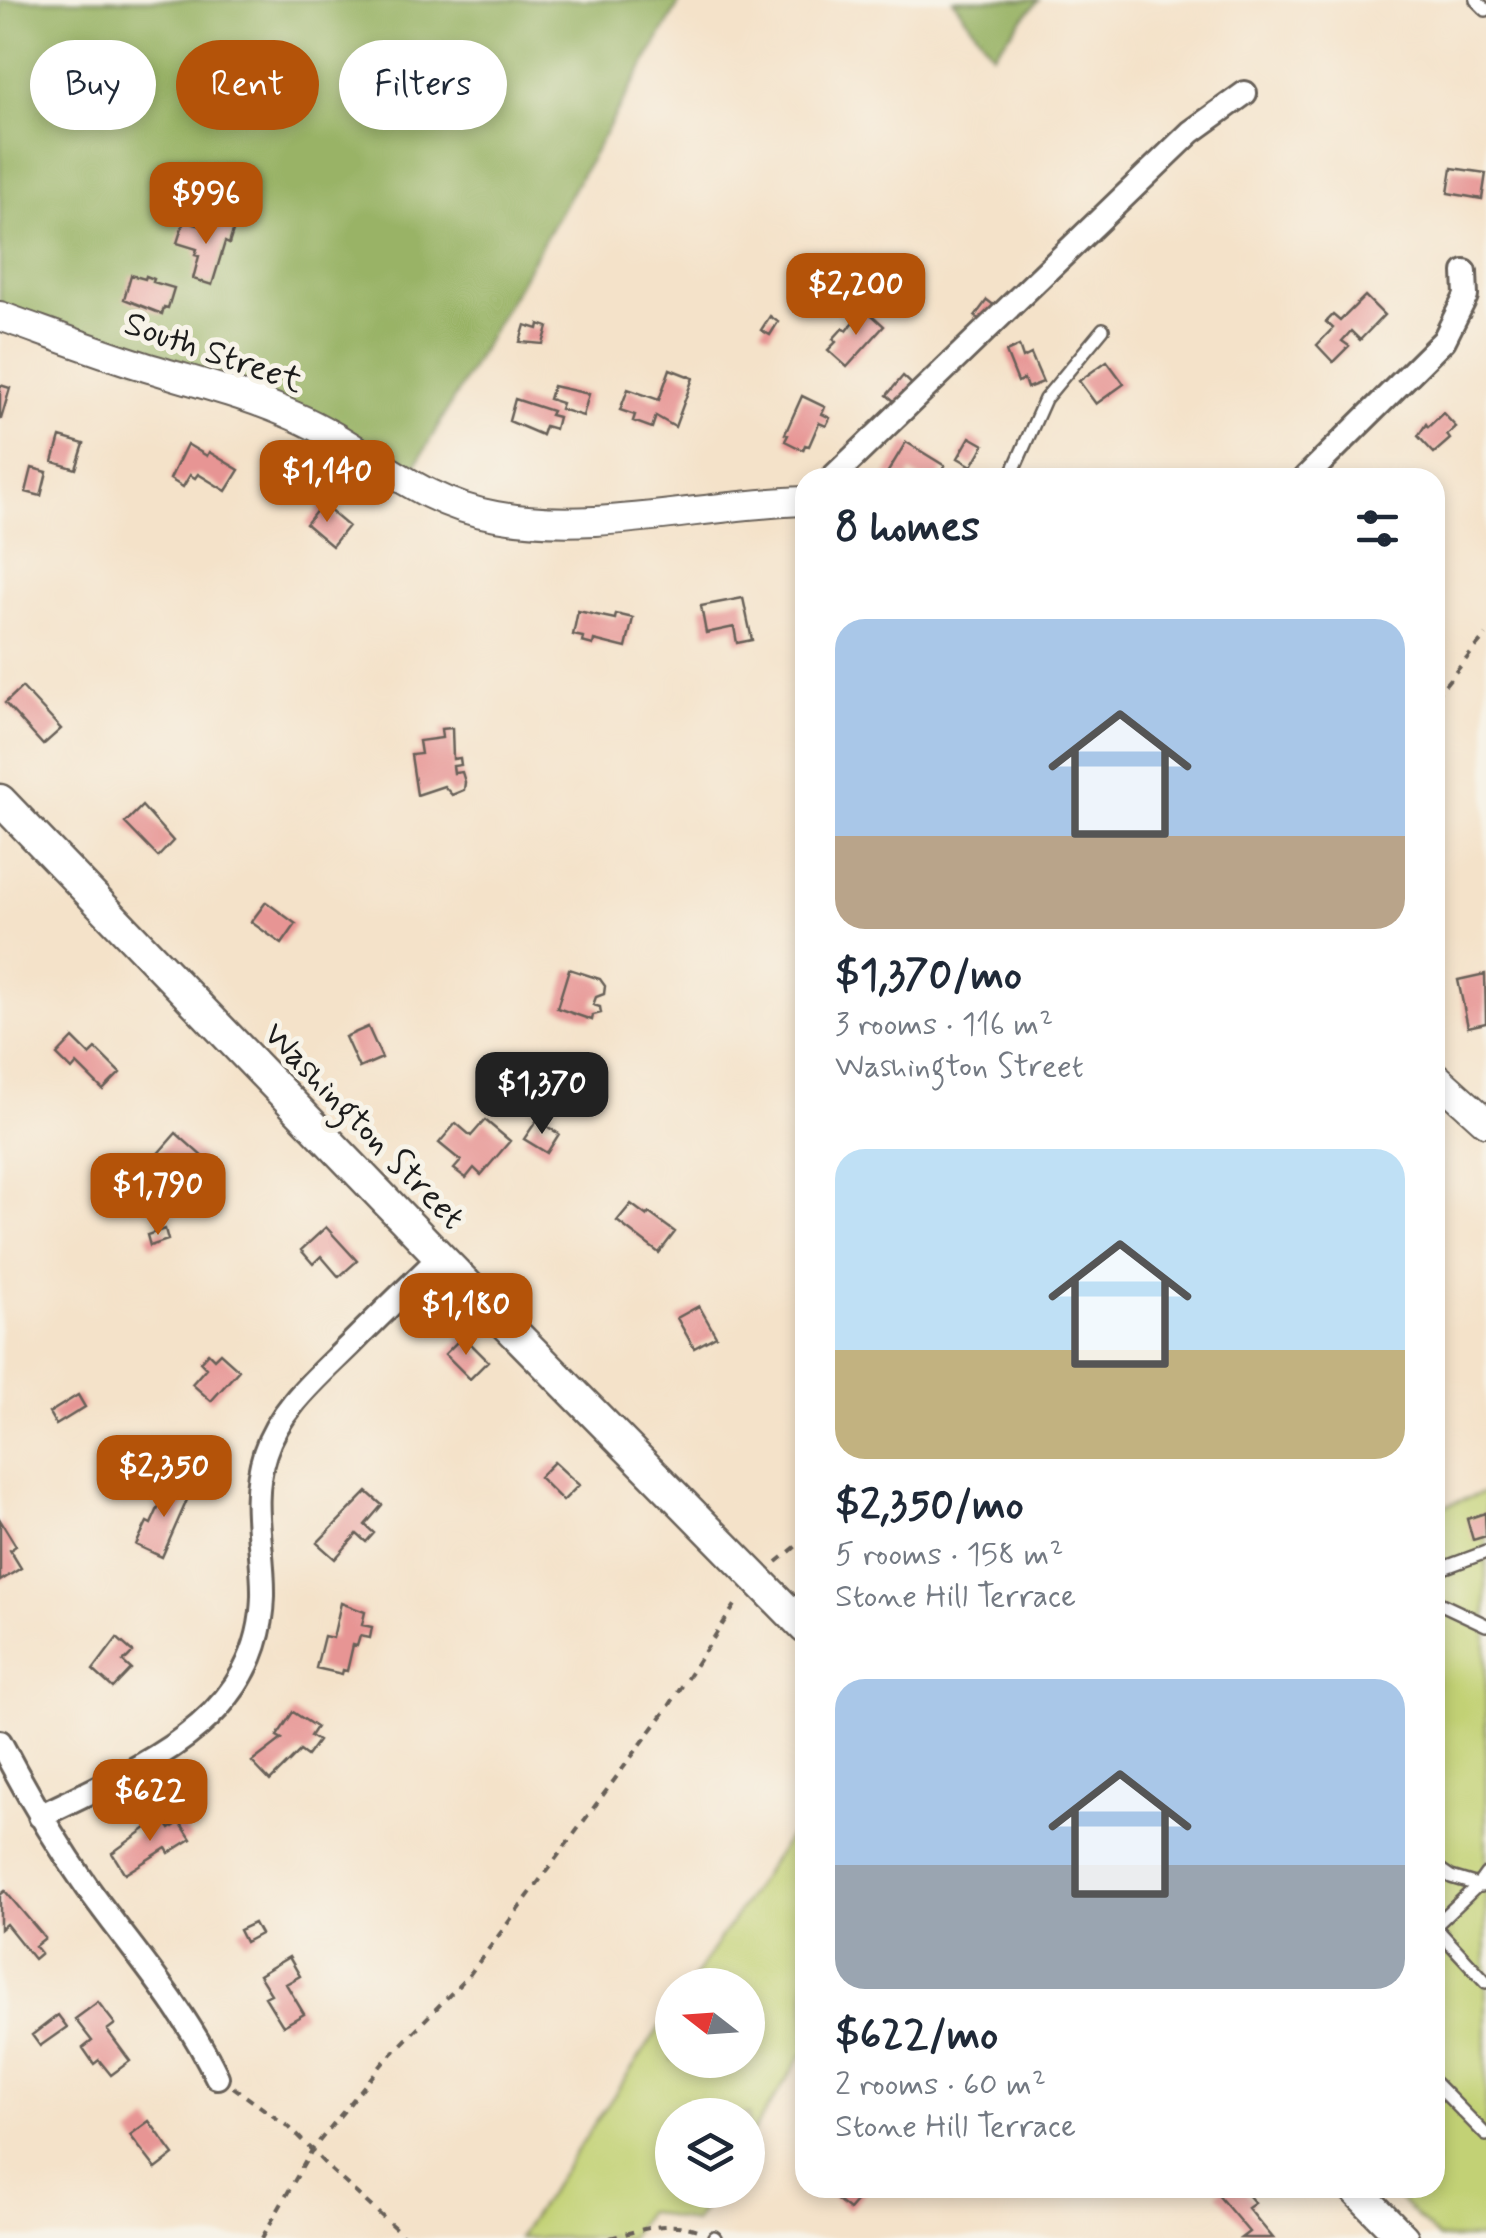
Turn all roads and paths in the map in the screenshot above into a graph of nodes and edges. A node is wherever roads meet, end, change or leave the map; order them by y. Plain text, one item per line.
1 (1476, 0) edge
2 (1486, 10) edge
3 (1246, 93) dead end
4 (1465, 272) dead end
5 (0, 316) edge
6 (1103, 329) dead end
7 (842, 468) edge
8 (1014, 468) edge
9 (1315, 468) edge
10 (795, 501) edge
11 (1486, 635) edge
12 (1445, 685) edge
13 (0, 800) edge
14 (1445, 1084) edge
15 (1484, 1116) edge
16 (440, 1256) junction
17 (795, 1548) edge
18 (1486, 1552) edge
19 (1445, 1566) edge
20 (754, 1576) junction
21 (1445, 1606) edge
22 (795, 1618) edge
23 (1486, 1625) edge
24 (0, 1742) edge
25 (40, 1816) junction
26 (1445, 1873) edge
27 (1486, 1874) edge
28 (1482, 1886) edge
29 (1445, 1917) edge
30 (1445, 1937) edge
31 (1486, 1982) edge
32 (217, 2077) joint
33 (1445, 2093) edge
34 (1486, 2135) edge
35 (312, 2150) junction
36 (1364, 2198) edge
37 (262, 2238) edge
38 (406, 2238) edge
39 (610, 2238) edge
40 (714, 2238) edge
41 (1403, 2238) edge

1 - 2 lane
3 - 7 street
4 - 9 street
5 - 10 street, South Street
6 - 8 lane
11 - 12 path
13 - 16 main road, Washington Street
14 - 15 street
16 - 20 main road, Washington Street
16 - 25 street
17 - 20 path
18 - 19 lane
20 - 22 main road, Washington Street
20 - 35 path
21 - 23 lane
24 - 25 street
25 - 32 street
26 - 28 lane
27 - 28 lane
28 - 29 lane
30 - 31 lane
32 - 35 path
33 - 34 lane
35 - 37 path
35 - 38 path
36 - 41 main road
39 - 40 path

